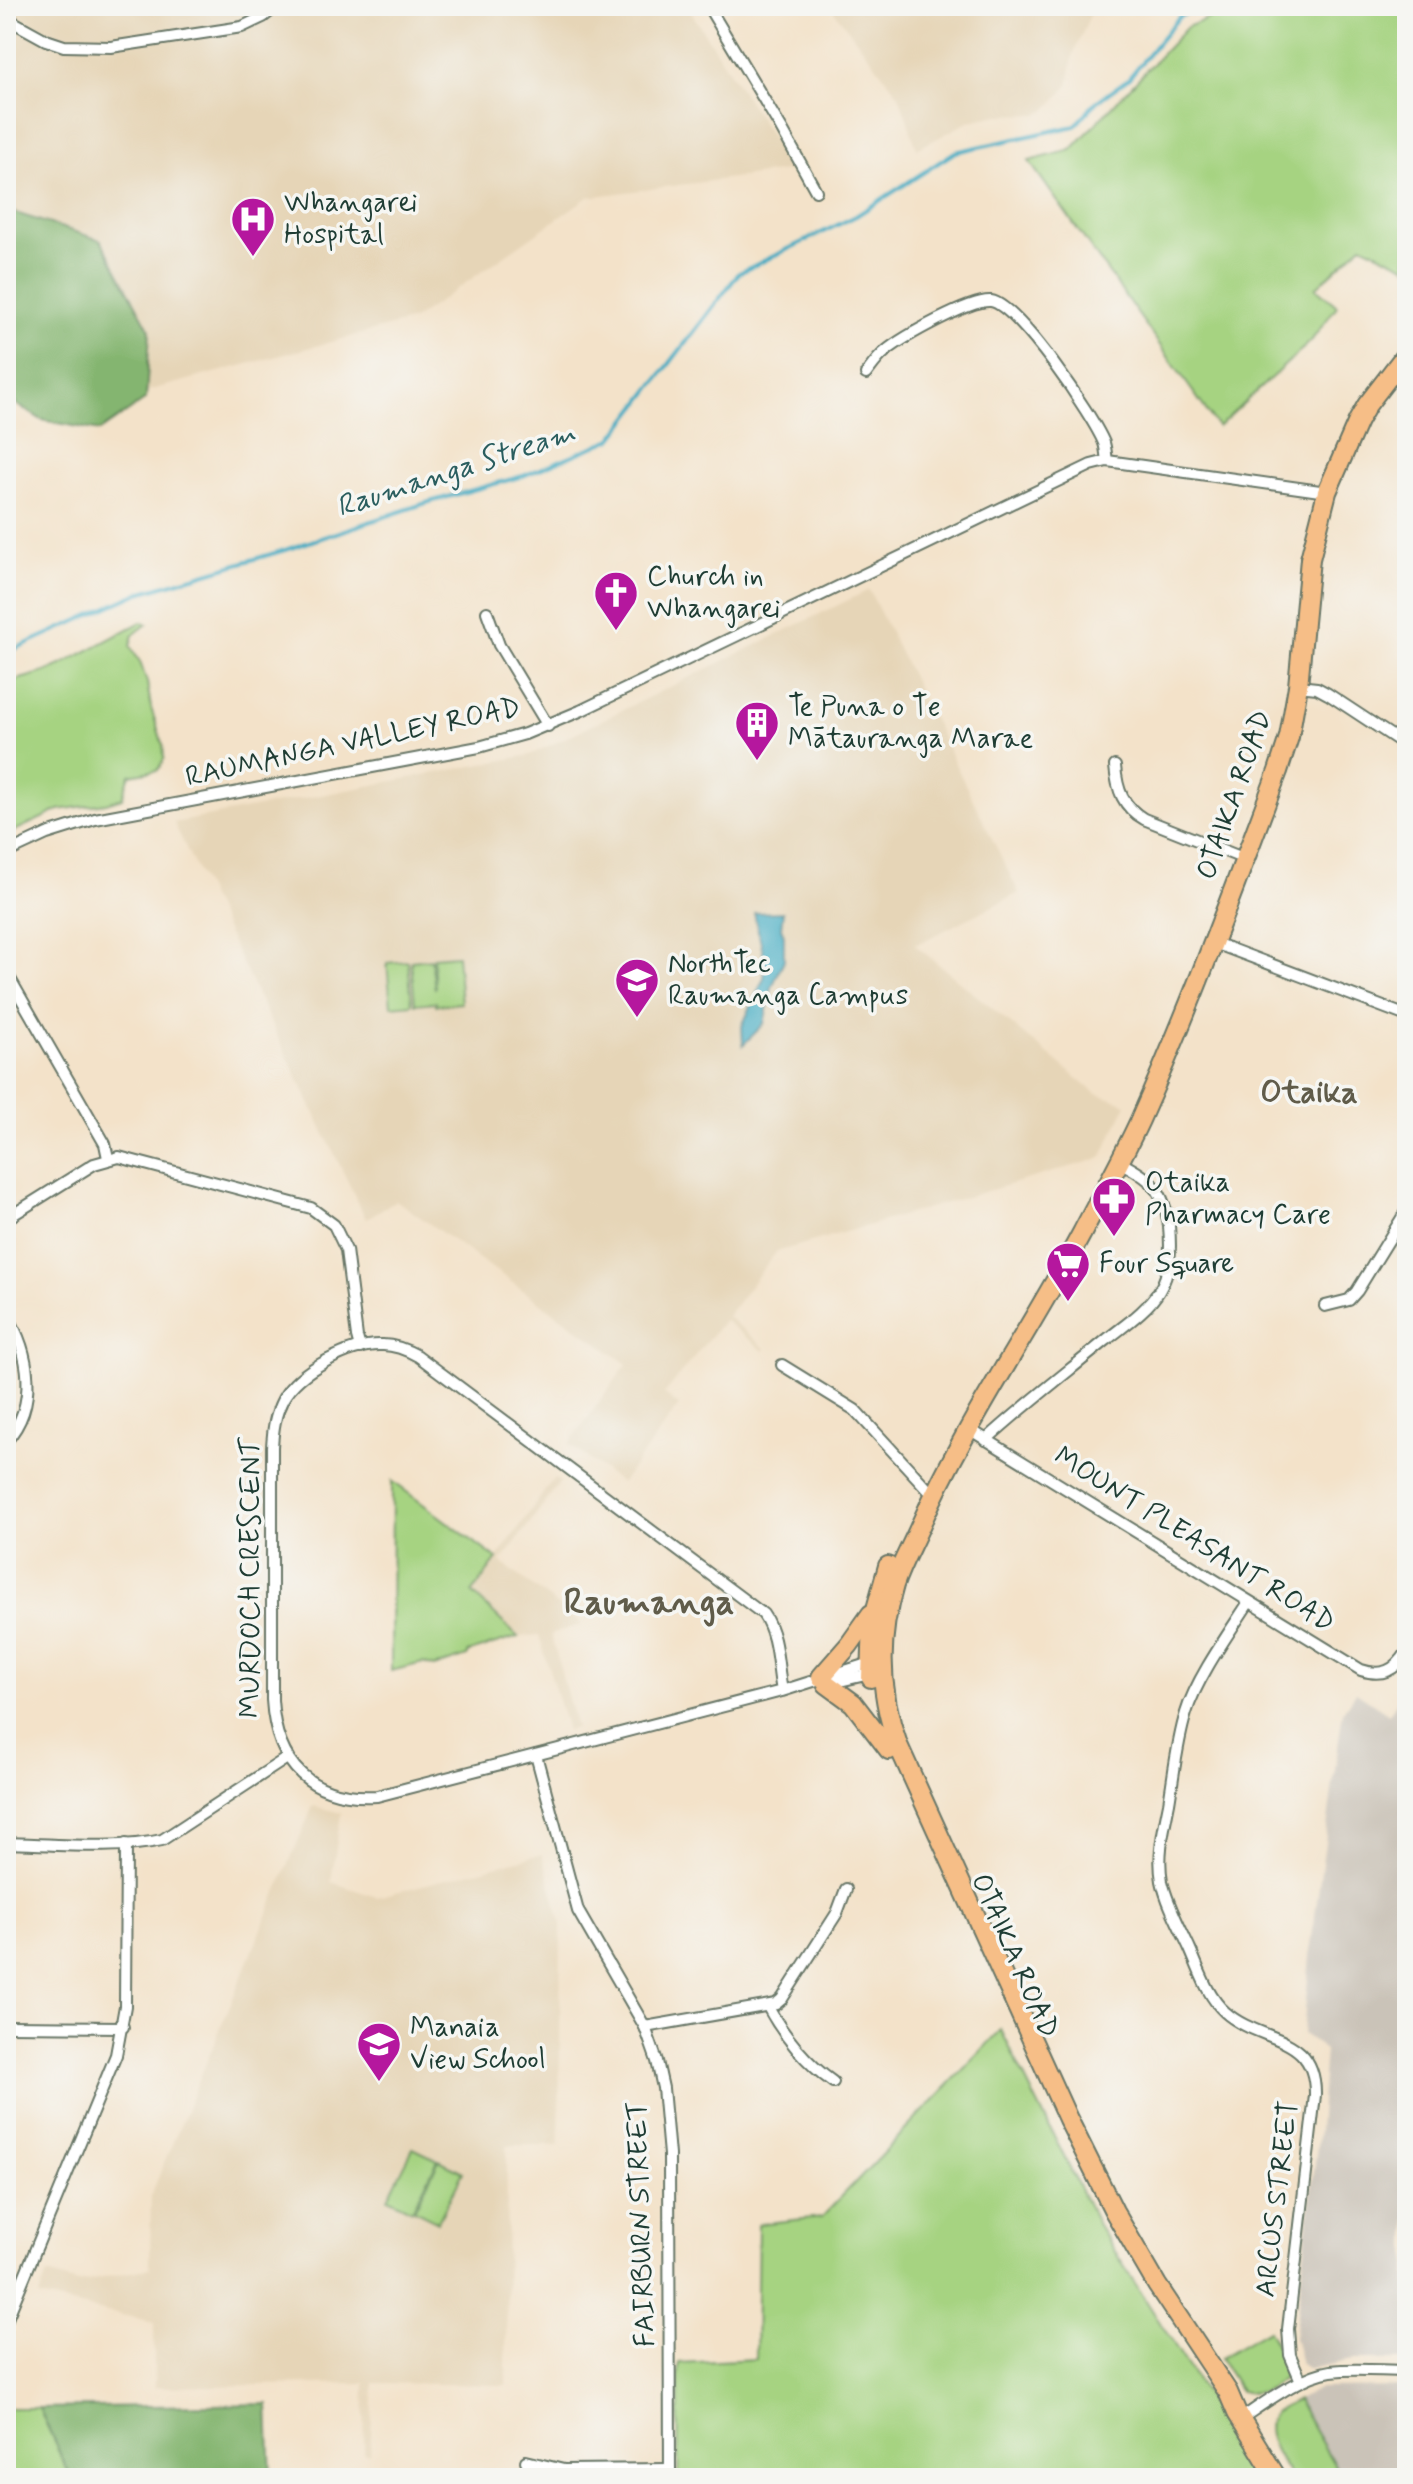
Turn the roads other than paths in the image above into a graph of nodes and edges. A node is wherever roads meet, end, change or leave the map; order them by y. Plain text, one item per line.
1 (277, 6) edge
2 (708, 6) edge
3 (6, 18) edge
4 (816, 191) dead end
5 (1407, 353) edge
6 (866, 374) dead end
7 (1107, 461) junction
8 (1327, 492) junction
9 (487, 612) dead end
10 (1298, 686) junction
11 (548, 726) junction
12 (1407, 746) edge
13 (1115, 766) dead end
14 (6, 853) edge
15 (1245, 859) junction
16 (1212, 942) junction
17 (6, 972) edge
18 (1407, 1016) edge
19 (108, 1158) junction
20 (1119, 1162) junction
21 (1407, 1210) edge
22 (6, 1219) edge
23 (1325, 1306) dead end
24 (6, 1314) edge
25 (360, 1348) junction
26 (782, 1365) dead end
27 (969, 1429) junction
28 (986, 1440) junction
29 (6, 1441) edge
30 (933, 1495) junction
31 (1249, 1602) junction
32 (875, 1607) junction
33 (1407, 1652) edge
34 (875, 1669) junction
35 (818, 1682) junction
36 (782, 1691) junction
37 (889, 1750) junction
38 (536, 1755) junction
39 (287, 1758) junction
40 (6, 1843) edge
41 (126, 1844) junction
42 (846, 1889) dead end
43 (768, 2007) junction
44 (6, 2026) edge
45 (123, 2027) junction
46 (645, 2027) junction
47 (833, 2082) dead end
48 (6, 2321) edge
49 (1407, 2371) edge
50 (1301, 2381) junction
51 (1240, 2416) junction
52 (526, 2461) dead end
53 (670, 2473) edge
54 (1277, 2478) edge

1 - 3 street
2 - 4 street
5 - 8 highway, OTAIKA ROAD
6 - 7 street
7 - 8 street, RAUMANGA VALLEY ROAD
7 - 11 street, RAUMANGA VALLEY ROAD
8 - 10 highway, OTAIKA ROAD
9 - 11 street
10 - 12 street
10 - 15 highway, OTAIKA ROAD
11 - 14 street, RAUMANGA VALLEY ROAD
13 - 15 street
15 - 16 highway, OTAIKA ROAD
16 - 18 street
16 - 20 highway, OTAIKA ROAD
17 - 19 street
19 - 22 street
19 - 25 street
20 - 27 highway, OTAIKA ROAD
20 - 28 street
21 - 23 street
24 - 29 street
25 - 36 street, MURDOCH CRESCENT
25 - 39 street, MURDOCH CRESCENT
26 - 30 street
27 - 28 street, MOUNT PLEASANT ROAD
27 - 30 highway, OTAIKA ROAD
28 - 31 street, MOUNT PLEASANT ROAD
30 - 32 highway, OTAIKA ROAD
30 - 34 highway, OTAIKA ROAD
31 - 33 street, MOUNT PLEASANT ROAD
31 - 50 street, ARCUS STREET
32 - 34 highway, OTAIKA ROAD
32 - 35 highway
34 - 35 street, MURDOCH CRESCENT
34 - 37 highway, OTAIKA ROAD
34 - 51 highway, OTAIKA ROAD
35 - 36 street, MURDOCH CRESCENT
35 - 37 highway
36 - 38 street, MURDOCH CRESCENT
37 - 51 highway, OTAIKA ROAD
38 - 39 street, MURDOCH CRESCENT
38 - 46 street, FAIRBURN STREET
39 - 41 street
40 - 41 street
41 - 45 street
42 - 43 street
43 - 46 street
43 - 47 street
44 - 45 street
45 - 48 street
46 - 53 street, FAIRBURN STREET
49 - 50 street
50 - 51 street
51 - 54 highway, OTAIKA ROAD
52 - 53 street

